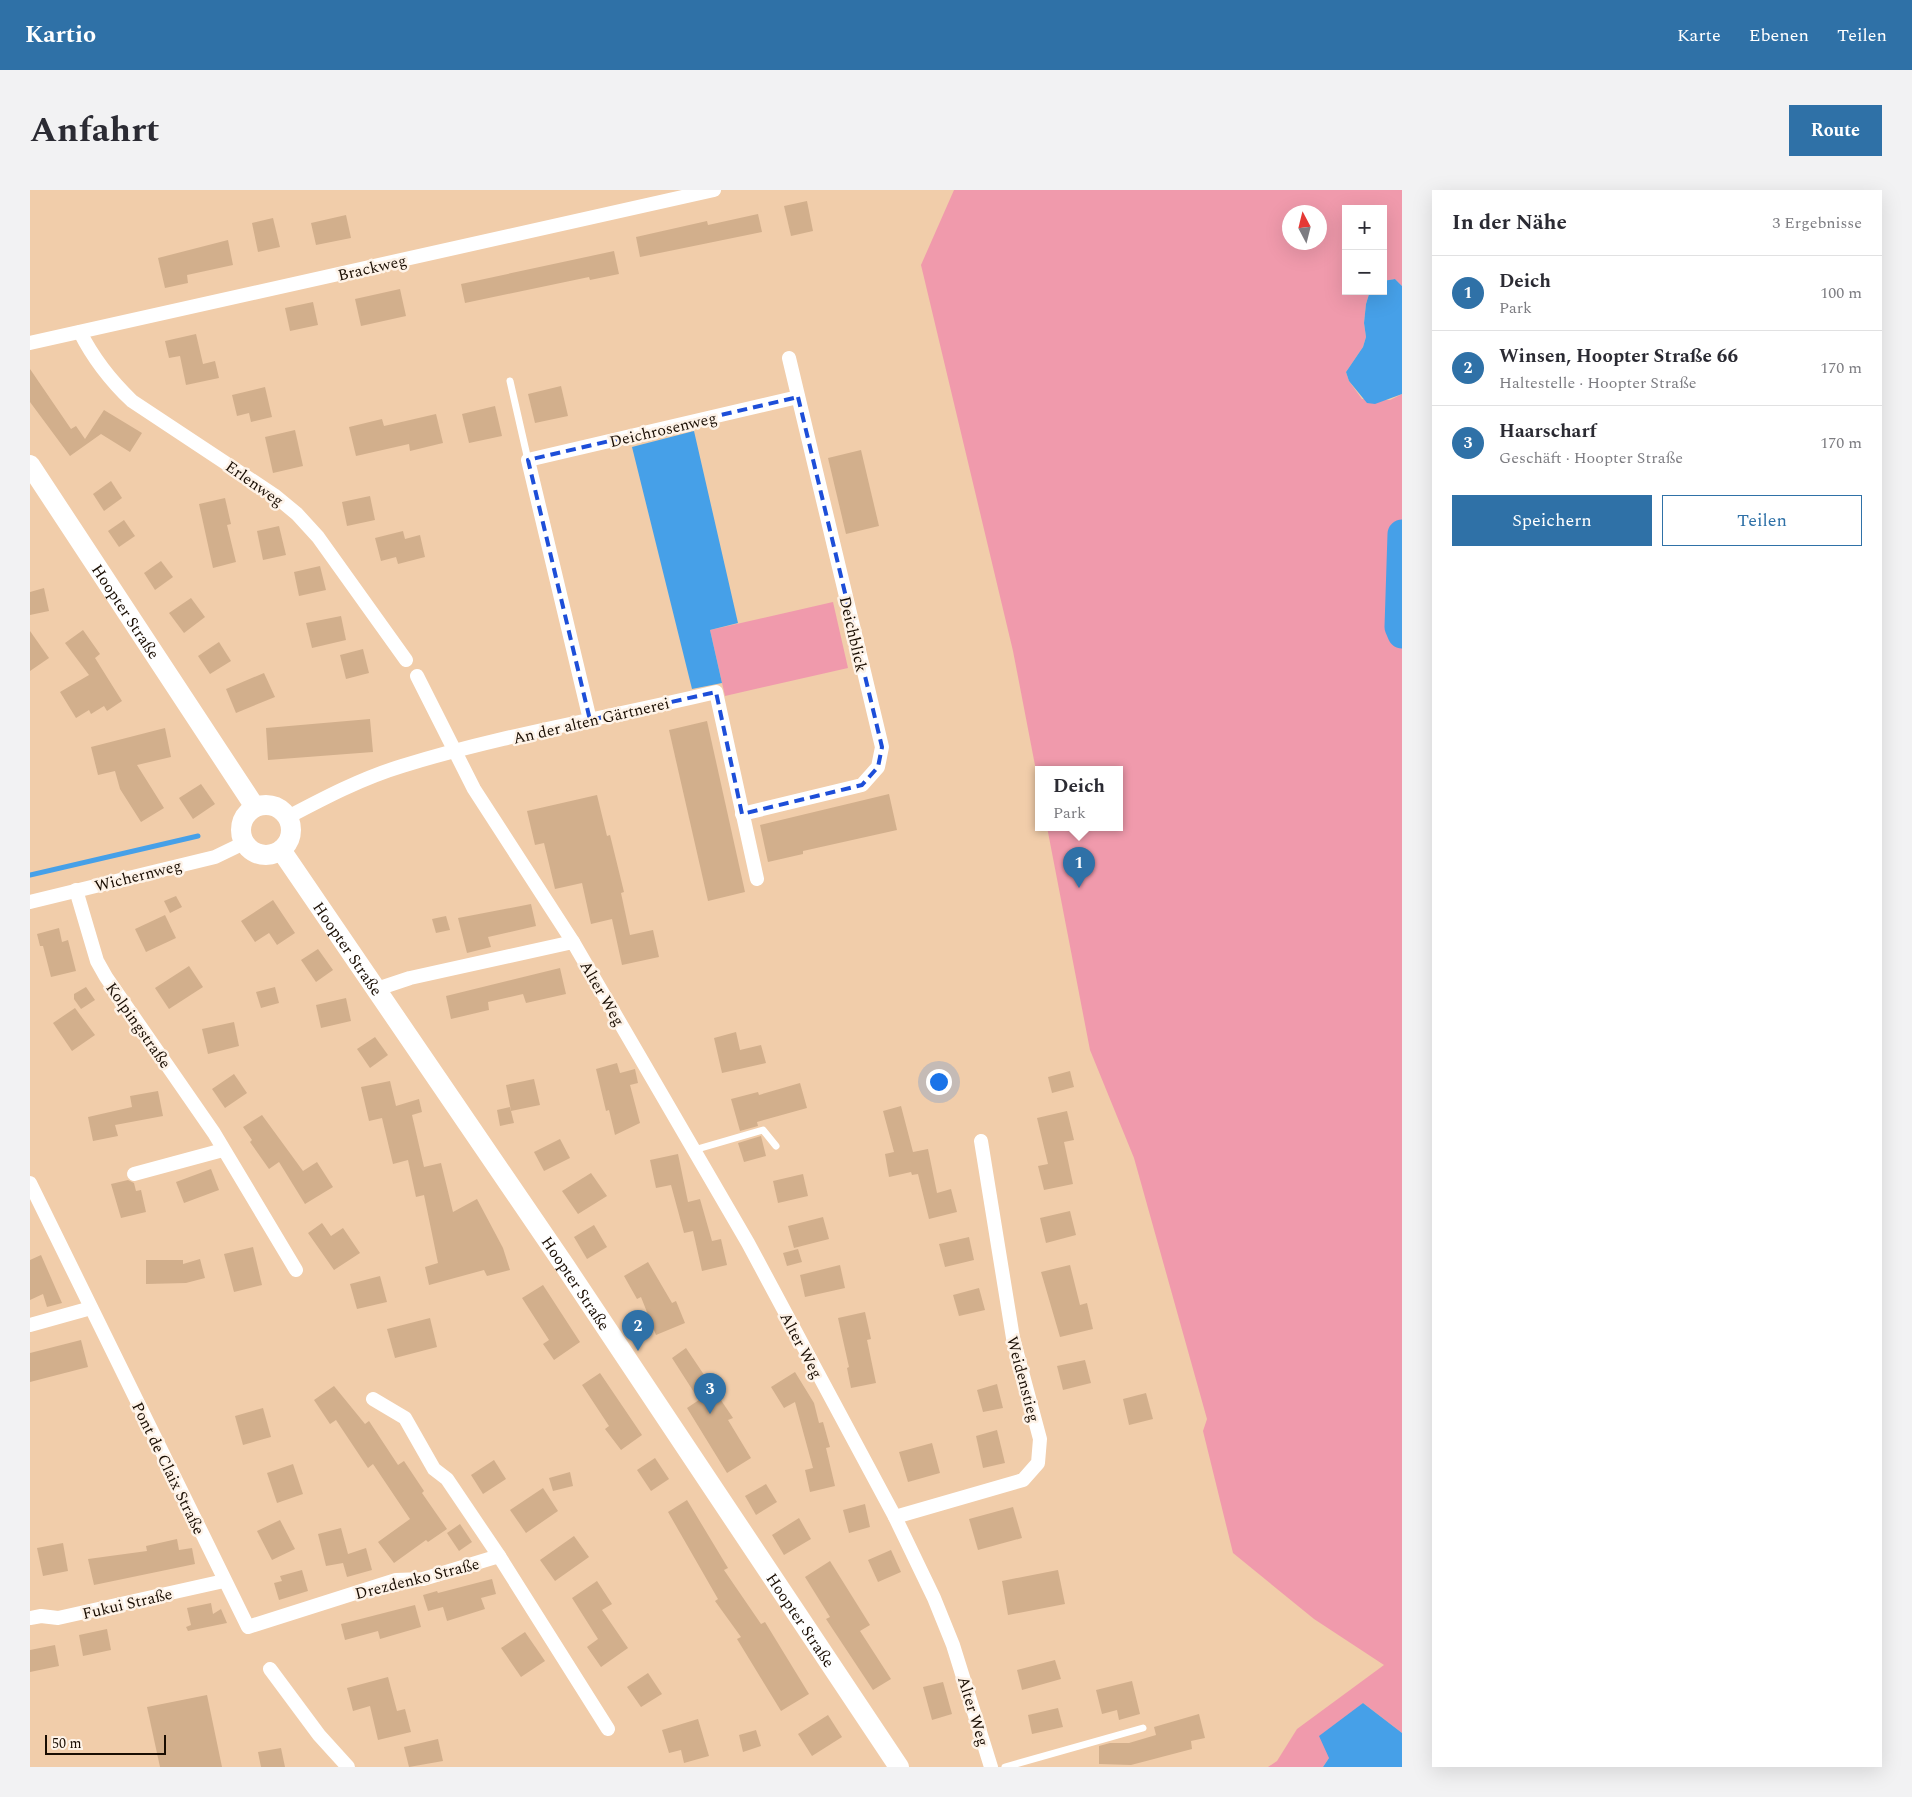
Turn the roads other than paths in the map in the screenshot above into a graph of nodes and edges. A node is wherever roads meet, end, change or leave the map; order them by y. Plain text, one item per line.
1 (714, 190) edge
2 (80, 332) junction
3 (30, 343) edge
4 (788, 358) dead end
5 (510, 381) dead end
6 (798, 397) junction
7 (528, 460) junction
8 (30, 465) edge
9 (406, 660) dead end
10 (417, 676) dead end
11 (590, 720) junction
12 (455, 752) junction
13 (255, 807) junction
14 (742, 814) junction
15 (288, 817) junction
16 (244, 843) junction
17 (281, 850) junction
18 (756, 879) dead end
19 (76, 890) junction
20 (30, 902) edge
21 (573, 942) junction
22 (377, 989) junction
23 (981, 1141) dead end
24 (776, 1146) dead end
25 (223, 1150) junction
26 (694, 1150) junction
27 (134, 1174) dead end
28 (30, 1183) edge
29 (296, 1270) dead end
30 (91, 1308) junction
31 (30, 1325) edge
32 (373, 1399) dead end
33 (895, 1517) junction
34 (500, 1556) junction
35 (224, 1581) junction
36 (30, 1618) edge
37 (248, 1627) joint
38 (270, 1669) dead end
39 (1143, 1728) dead end
40 (608, 1729) dead end
41 (348, 1767) edge
42 (899, 1767) edge
43 (991, 1767) edge
44 (1005, 1767) edge

1 - 2 street, Brackweg
2 - 3 street, Brackweg
2 - 9 street, Erlenweg
4 - 6 street, Deichblick
5 - 7 lane
6 - 7 street, Deichrosenweg
6 - 14 street, Deichblick
7 - 11 street
8 - 13 street, Hoopter Straße
10 - 12 street, Alter Weg
11 - 12 street, An der alten Gärtnerei
11 - 14 street, An der alten Gärtnerei
12 - 15 street, An der alten Gärtnerei
12 - 21 street, Alter Weg
13 - 15 street
13 - 16 street
14 - 18 street, An der alten Gärtnerei
15 - 17 street
16 - 17 street
16 - 19 street, Wichernweg
17 - 22 street, Hoopter Straße
19 - 20 street, Wichernweg
19 - 25 street, Kolpingstraße
21 - 22 street, Alter Weg
21 - 26 street, Alter Weg
22 - 42 street, Hoopter Straße
23 - 33 street, Weidenstieg
24 - 26 lane
25 - 27 street
25 - 29 street, Kolpingstraße
26 - 33 street, Alter Weg
28 - 30 street, Pont de Claix Straße
30 - 31 street
30 - 35 street, Pont de Claix Straße
32 - 34 street, Drezdenko Straße
33 - 43 street, Alter Weg
34 - 37 street, Drezdenko Straße
34 - 40 street, Drezdenko Straße
35 - 36 street, Fukui Straße
35 - 37 street, Pont de Claix Straße
38 - 41 street
39 - 44 lane

